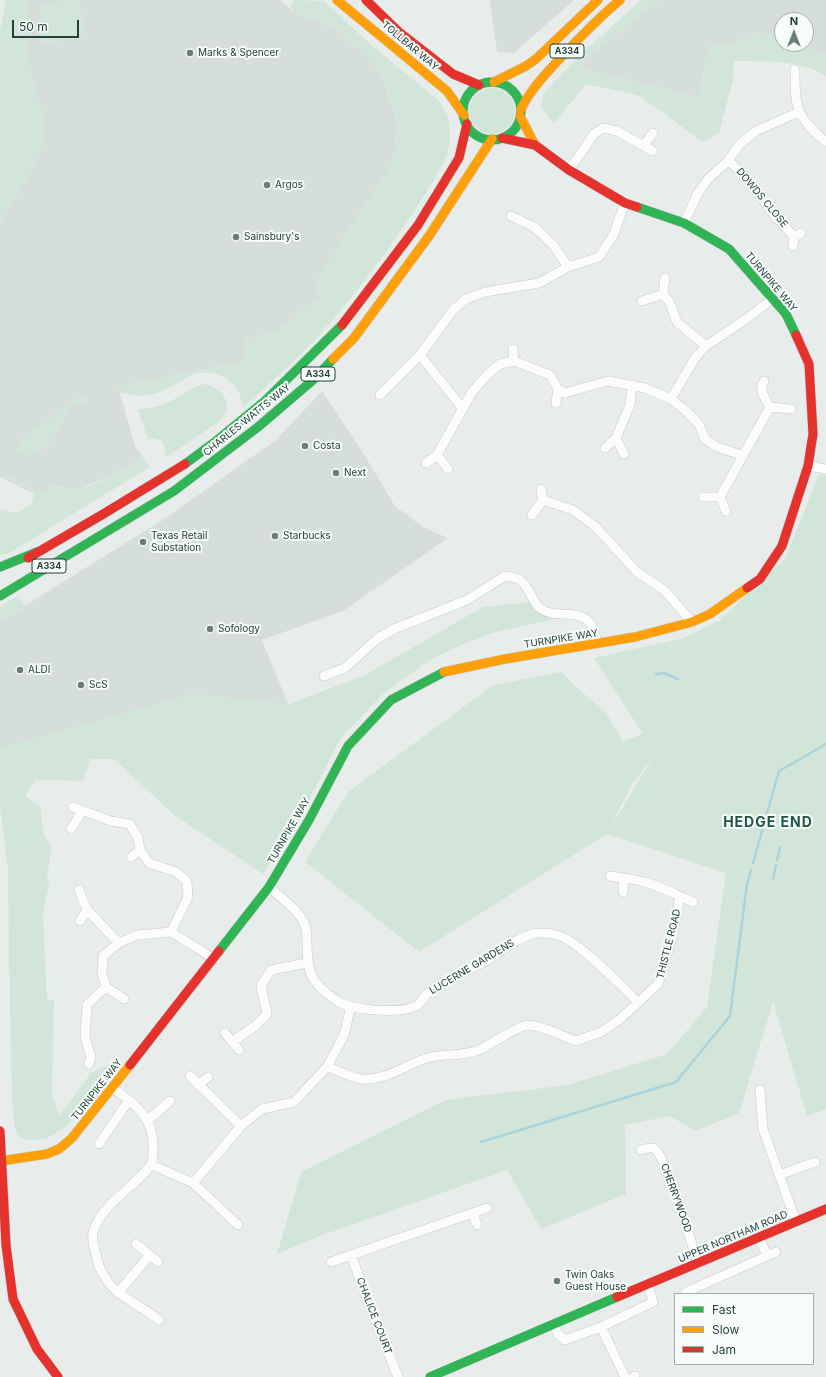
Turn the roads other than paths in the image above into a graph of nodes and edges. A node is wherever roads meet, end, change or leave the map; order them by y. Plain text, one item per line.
1 (337, 0) edge
2 (366, 0) edge
3 (598, 0) edge
4 (620, 0) edge
5 (795, 70) dead end
6 (494, 82) junction
7 (479, 85) junction
8 (799, 112) junction
9 (521, 113) junction
10 (465, 119) junction
11 (652, 133) dead end
12 (502, 138) junction
13 (492, 139) junction
14 (826, 142) edge
15 (535, 145) junction
16 (644, 145) junction
17 (653, 151) dead end
18 (728, 161) junction
19 (568, 170) junction
20 (625, 202) junction
21 (511, 216) dead end
22 (684, 223) junction
23 (796, 239) dead end
24 (568, 267) junction
25 (665, 278) dead end
26 (662, 294) junction
27 (772, 299) junction
28 (642, 301) dead end
29 (706, 346) junction
30 (513, 349) dead end
31 (420, 355) junction
32 (514, 361) junction
33 (764, 381) dead end
34 (632, 385) junction
35 (558, 389) junction
36 (380, 395) dead end
37 (671, 399) junction
38 (556, 403) dead end
39 (770, 407) junction
40 (463, 409) junction
41 (791, 409) dead end
42 (616, 438) junction
43 (605, 448) dead end
44 (624, 454) dead end
45 (437, 455) junction
46 (742, 455) junction
47 (426, 463) dead end
48 (808, 466) junction
49 (448, 469) dead end
50 (826, 469) edge
51 (541, 489) dead end
52 (703, 497) dead end
53 (720, 497) junction
54 (543, 500) junction
55 (726, 511) dead end
56 (532, 515) dead end
57 (37, 552) junction
58 (0, 567) edge
59 (0, 575) edge
60 (0, 596) edge
61 (692, 622) junction
62 (597, 644) junction
63 (324, 676) dead end
64 (73, 806) dead end
65 (82, 811) junction
66 (70, 829) dead end
67 (140, 850) junction
68 (131, 857) dead end
69 (610, 876) dead end
70 (624, 879) junction
71 (269, 887) junction
72 (79, 890) dead end
73 (623, 892) dead end
74 (680, 897) junction
75 (693, 902) dead end
76 (87, 910) junction
77 (80, 921) dead end
78 (170, 932) junction
79 (118, 943) junction
80 (213, 958) junction
81 (307, 963) junction
82 (106, 987) junction
83 (124, 998) dead end
84 (638, 1002) junction
85 (351, 1006) junction
86 (225, 1033) dead end
87 (232, 1042) junction
88 (239, 1050) dead end
89 (93, 1060) dead end
90 (327, 1067) junction
91 (190, 1076) dead end
92 (208, 1077) dead end
93 (198, 1085) junction
94 (113, 1088) junction
95 (760, 1090) dead end
96 (129, 1100) junction
97 (170, 1101) dead end
98 (147, 1121) junction
99 (241, 1126) junction
100 (0, 1131) edge
101 (99, 1144) dead end
102 (641, 1150) dead end
103 (1, 1161) edge
104 (815, 1162) dead end
105 (152, 1165) junction
106 (778, 1175) junction
107 (193, 1183) junction
108 (487, 1208) dead end
109 (826, 1209) edge
110 (473, 1214) junction
111 (796, 1222) junction
112 (238, 1225) dead end
113 (477, 1225) dead end
114 (759, 1238) junction
115 (136, 1244) dead end
116 (352, 1255) junction
117 (149, 1256) junction
118 (158, 1262) dead end
119 (331, 1262) dead end
120 (698, 1264) junction
121 (648, 1285) junction
122 (686, 1292) dead end
123 (118, 1293) junction
124 (159, 1320) dead end
125 (554, 1325) junction
126 (601, 1327) junction
127 (58, 1377) edge
128 (398, 1377) edge
129 (430, 1377) edge
130 (625, 1377) edge

1 - 10 main road, TOLLBAR WAY
2 - 7 main road, TOLLBAR WAY
3 - 6 main road, A334
4 - 9 main road, A334
5 - 8 street
6 - 7 main road
6 - 9 main road
7 - 10 main road
8 - 14 street
8 - 18 street
9 - 12 main road
9 - 15 main road, TURNPIKE WAY
10 - 13 main road
10 - 57 main road, CHARLES WATTS WAY / A334
11 - 16 street
12 - 13 main road
12 - 15 main road, TURNPIKE WAY
13 - 60 main road, CHARLES WATTS WAY / A334
15 - 19 main road, TURNPIKE WAY
16 - 17 street
16 - 19 street
18 - 22 street
18 - 23 street, DOWDS CLOSE
19 - 20 main road, TURNPIKE WAY
20 - 22 main road, TURNPIKE WAY
20 - 24 street
21 - 24 street
22 - 27 main road, TURNPIKE WAY
24 - 31 street
25 - 26 street
26 - 28 street
26 - 29 street
27 - 29 street
27 - 48 main road, TURNPIKE WAY
29 - 37 street
30 - 32 street
31 - 36 street
31 - 40 street
32 - 35 street
32 - 40 street
33 - 39 street
34 - 35 street
34 - 37 street
34 - 42 street
35 - 38 street
37 - 46 street
39 - 41 street
39 - 46 street
40 - 45 street
42 - 43 street
42 - 44 street
45 - 47 street
45 - 49 street
46 - 53 street
48 - 50 street
48 - 61 main road, TURNPIKE WAY
51 - 54 street
52 - 53 street
53 - 55 street
54 - 56 street
54 - 61 street
57 - 58 main road
57 - 59 main road, CHARLES WATTS WAY / A334
61 - 62 main road, TURNPIKE WAY
62 - 63 street
62 - 71 main road, TURNPIKE WAY
64 - 65 street
65 - 66 street
65 - 67 street
67 - 68 street
67 - 78 street
69 - 70 street, THISTLE ROAD
70 - 73 street
70 - 74 street, THISTLE ROAD
71 - 80 main road, TURNPIKE WAY
71 - 81 street, LUCERNE GARDENS
72 - 76 street
74 - 75 street, THISTLE ROAD
74 - 84 street, THISTLE ROAD
76 - 77 street
76 - 79 street
78 - 79 street
78 - 80 street
79 - 82 street
80 - 94 main road, TURNPIKE WAY
81 - 85 street, LUCERNE GARDENS
81 - 87 street
82 - 83 street
82 - 89 street
84 - 85 street, LUCERNE GARDENS
84 - 90 street, THISTLE ROAD
85 - 90 street
86 - 87 street
87 - 88 street
90 - 99 street
91 - 93 street
92 - 93 street
93 - 99 street
94 - 96 street
94 - 103 main road, TURNPIKE WAY
95 - 106 street
96 - 98 street
96 - 101 street
97 - 98 street
98 - 105 street
99 - 107 street
100 - 103 main road
102 - 120 street, CHERRYWOOD
103 - 127 main road
104 - 106 street
105 - 107 street
105 - 123 street
106 - 111 street
107 - 112 street
108 - 110 street
109 - 111 main road, UPPER NORTHAM ROAD
110 - 113 street
110 - 116 street
111 - 114 main road, UPPER NORTHAM ROAD
114 - 120 main road, UPPER NORTHAM ROAD
114 - 122 street
115 - 117 street
116 - 119 street
116 - 128 street, CHALICE COURT
117 - 118 street
117 - 123 street
120 - 121 main road, UPPER NORTHAM ROAD
121 - 125 main road, UPPER NORTHAM ROAD
121 - 126 street
123 - 124 street
125 - 126 street
125 - 129 main road, UPPER NORTHAM ROAD
126 - 130 street

